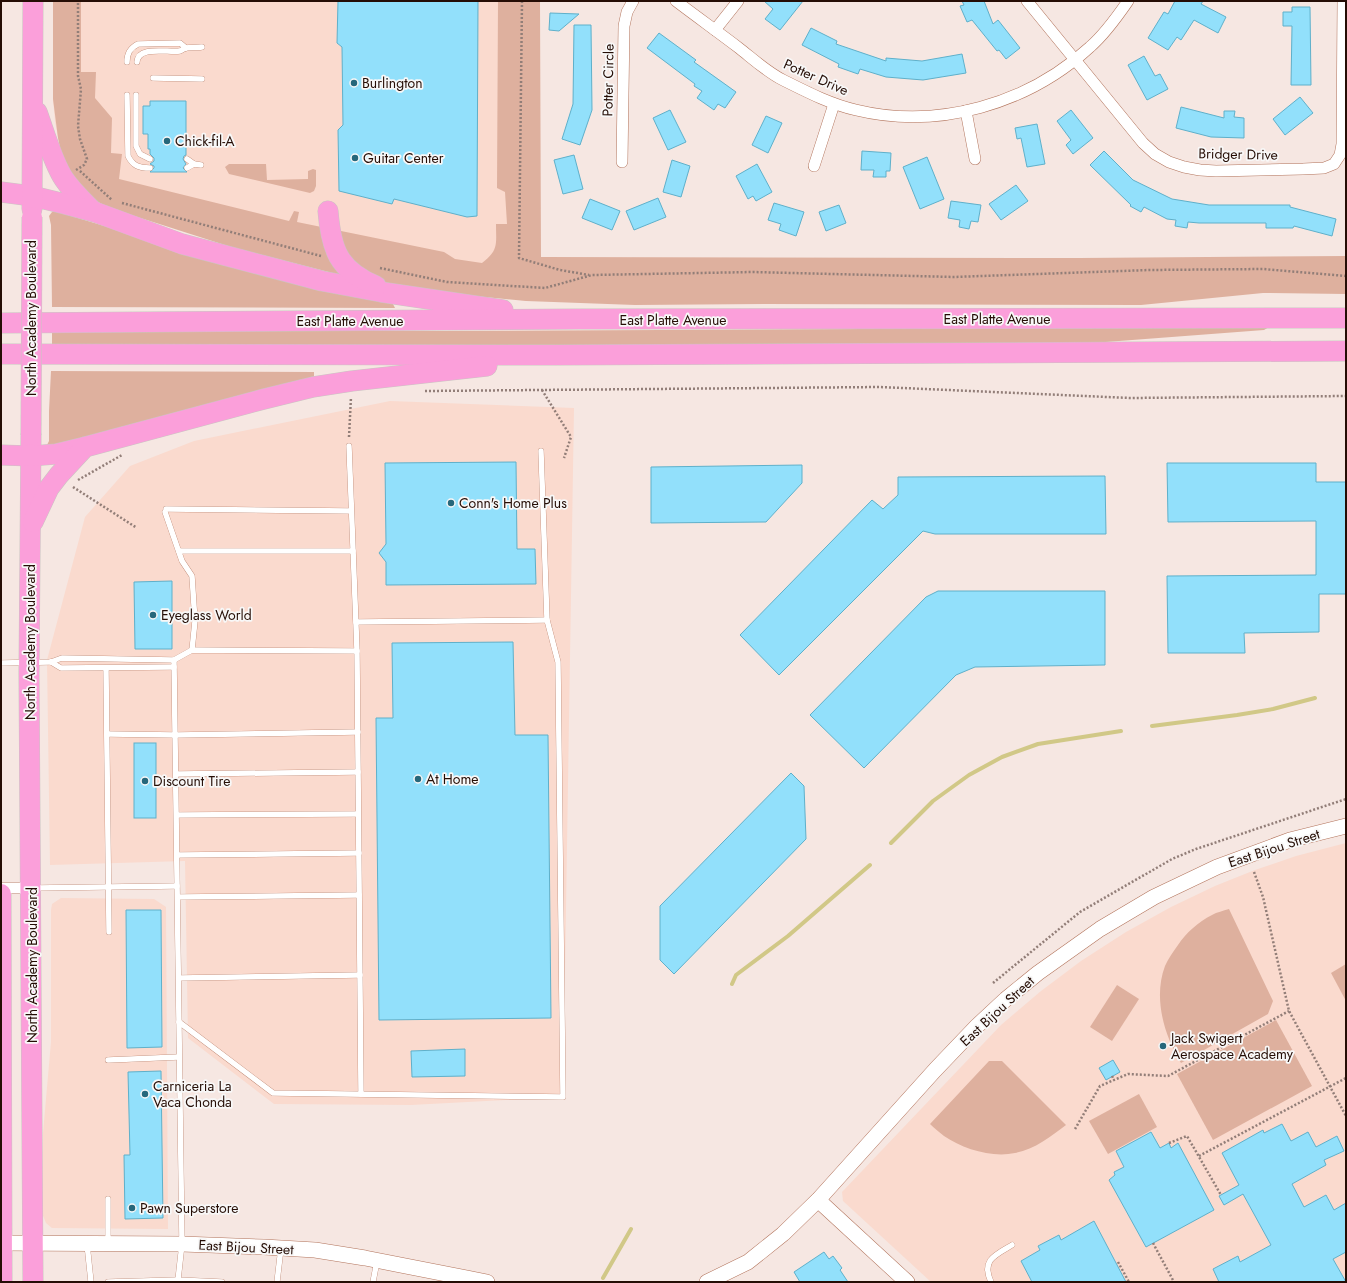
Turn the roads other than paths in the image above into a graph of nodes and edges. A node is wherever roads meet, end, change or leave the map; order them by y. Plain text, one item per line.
1 (33, 1) edge
2 (633, 1) edge
3 (676, 1) edge
4 (738, 1) edge
5 (1027, 1) edge
6 (1128, 1) edge
7 (1343, 1) edge
8 (715, 30) junction
9 (186, 48) junction
10 (202, 48) dead end
11 (1074, 60) junction
12 (127, 62) dead end
13 (137, 62) dead end
14 (153, 78) dead end
15 (202, 79) dead end
16 (127, 95) dead end
17 (136, 95) dead end
18 (32, 100) junction
19 (834, 104) junction
20 (966, 111) junction
21 (150, 158) dead end
22 (186, 159) dead end
23 (976, 159) dead end
24 (622, 162) dead end
25 (194, 164) junction
26 (202, 165) dead end
27 (814, 166) dead end
28 (150, 168) dead end
29 (186, 168) dead end
30 (1, 192) edge
31 (32, 196) junction
32 (328, 211) dead end
33 (95, 212) junction
34 (398, 294) junction
35 (1346, 318) edge
36 (578, 319) junction
37 (1, 323) edge
38 (1346, 351) edge
39 (1, 354) edge
40 (554, 355) junction
41 (349, 446) road end
42 (85, 447) junction
43 (541, 451) dead end
44 (1, 455) edge
45 (31, 456) junction
46 (352, 512) junction
47 (31, 528) junction
48 (178, 551) junction
49 (353, 551) junction
50 (547, 620) junction
51 (356, 622) junction
52 (192, 650) junction
53 (357, 650) junction
54 (174, 660) junction
55 (1, 662) edge
56 (29, 662) junction
57 (51, 662) junction
58 (174, 667) junction
59 (106, 668) junction
60 (358, 732) junction
61 (107, 734) junction
62 (176, 735) junction
63 (358, 772) junction
64 (176, 774) junction
65 (358, 814) junction
66 (177, 815) junction
67 (1346, 826) edge
68 (359, 853) junction
69 (177, 855) junction
70 (177, 886) junction
71 (109, 887) junction
72 (1, 888) edge
73 (32, 888) junction
74 (1, 894) edge
75 (359, 895) junction
76 (178, 897) junction
77 (109, 932) dead end
78 (360, 975) junction
79 (178, 978) junction
80 (179, 1022) junction
81 (179, 1057) junction
82 (108, 1060) dead end
83 (361, 1094) junction
84 (108, 1199) dead end
85 (818, 1200) junction
86 (2, 1243) edge
87 (33, 1243) junction
88 (87, 1244) junction
89 (108, 1244) junction
90 (182, 1244) junction
91 (1012, 1245) dead end
92 (281, 1248) junction
93 (377, 1260) junction
94 (178, 1281) edge
95 (2, 1282) edge
96 (33, 1282) edge
97 (91, 1282) edge
98 (108, 1282) edge
99 (222, 1282) edge
100 (278, 1282) edge
101 (373, 1282) edge
102 (487, 1282) edge
103 (707, 1282) edge
104 (906, 1282) edge
105 (991, 1282) edge

1 - 18 highway, North Academy Boulevard
2 - 24 street, Potter Circle
3 - 8 street, Potter Drive
4 - 8 street
5 - 11 street, Bridger Drive
6 - 11 street, Potter Drive
7 - 11 street, Bridger Drive
8 - 19 street, Potter Drive
9 - 10 lane
9 - 12 lane
9 - 13 lane
11 - 20 street, Potter Drive
14 - 15 lane
16 - 28 lane
17 - 21 lane
18 - 31 highway, North Academy Boulevard
18 - 33 highway
19 - 20 street, Potter Drive
19 - 27 street
20 - 23 street
22 - 25 lane
25 - 26 lane
25 - 29 lane
30 - 31 highway
31 - 33 highway
31 - 45 highway, North Academy Boulevard, bridge
32 - 34 highway
33 - 34 highway
34 - 36 highway
35 - 36 highway, East Platte Avenue
36 - 37 highway, East Platte Avenue
38 - 40 highway
39 - 40 highway
40 - 42 highway
41 - 46 lane
42 - 45 highway
42 - 47 highway
43 - 50 lane
44 - 45 highway
45 - 47 highway, North Academy Boulevard
46 - 48 lane
46 - 49 lane
47 - 56 highway, North Academy Boulevard
48 - 49 lane
48 - 52 lane
49 - 51 lane
50 - 51 lane
50 - 83 lane
51 - 53 lane
52 - 53 lane
52 - 54 lane
53 - 60 lane
54 - 57 lane
54 - 58 lane
55 - 56 lane
56 - 57 lane
56 - 73 highway, North Academy Boulevard
57 - 59 lane
58 - 59 lane
58 - 62 lane
59 - 61 lane
60 - 62 lane
60 - 63 lane
61 - 62 lane
61 - 71 lane
62 - 64 lane
63 - 64 lane
63 - 65 lane
64 - 66 lane
65 - 66 lane
65 - 68 lane
66 - 69 lane
67 - 85 street, East Bijou Street
68 - 69 lane
68 - 75 lane
69 - 70 lane
70 - 71 lane
70 - 76 lane
71 - 73 lane
71 - 77 lane
72 - 73 street
73 - 87 highway, North Academy Boulevard
74 - 86 highway
75 - 76 lane
75 - 78 lane
76 - 79 lane
78 - 79 lane
78 - 83 lane
79 - 80 lane
80 - 81 lane
80 - 83 lane
81 - 82 lane
81 - 90 lane
84 - 89 lane
85 - 103 street, East Bijou Street
85 - 104 street
86 - 87 street, East Bijou Street
86 - 95 highway
87 - 88 street, East Bijou Street
87 - 96 highway, North Academy Boulevard
88 - 89 street, East Bijou Street
88 - 97 lane
89 - 90 street, East Bijou Street
90 - 92 street, East Bijou Street
90 - 94 lane
91 - 105 lane
92 - 93 street, East Bijou Street
92 - 100 lane
93 - 101 lane
93 - 102 street, East Bijou Street
94 - 98 lane
94 - 99 lane

